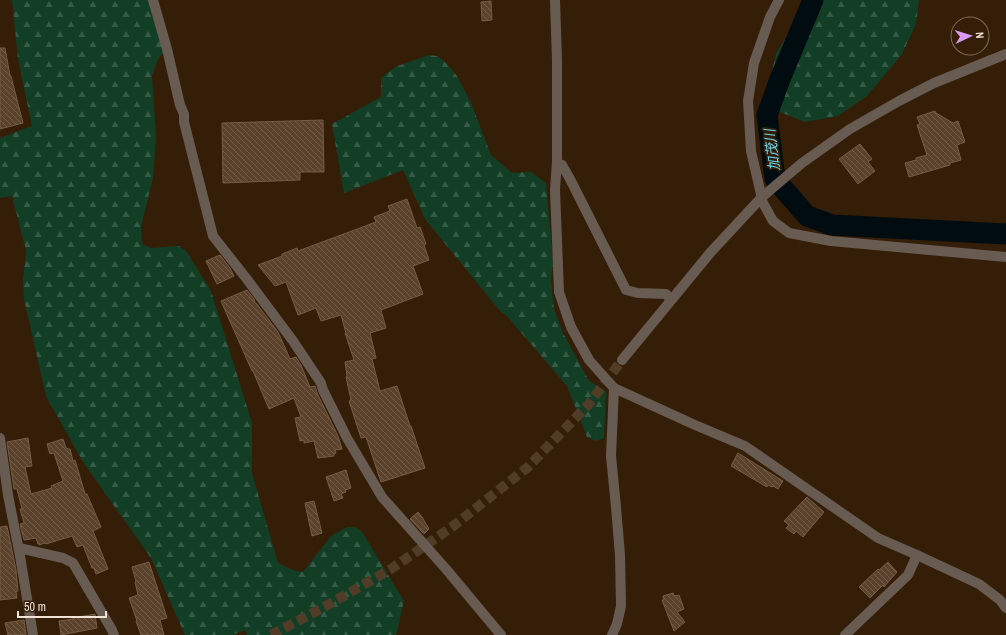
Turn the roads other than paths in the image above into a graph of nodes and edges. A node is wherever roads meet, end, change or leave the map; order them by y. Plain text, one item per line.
1 (154, 0) edge
2 (555, 0) edge
3 (779, 0) edge
4 (1006, 54) edge
5 (557, 163) junction
6 (762, 197) junction
7 (1006, 257) edge
8 (671, 300) junction
9 (622, 360) tunnel mouth
10 (614, 388) junction
11 (0, 444) edge
12 (18, 548) junction
13 (917, 555) junction
14 (1006, 608) edge
15 (33, 635) edge
16 (114, 635) edge
17 (501, 635) edge
18 (612, 635) edge
19 (845, 635) edge

1 - 17 street
2 - 5 street
3 - 6 street
4 - 6 street
5 - 8 street
5 - 10 street
6 - 7 street
6 - 8 street
8 - 9 street
10 - 13 street
10 - 18 street
11 - 12 street
12 - 15 street
12 - 16 street
13 - 14 street
13 - 19 street

